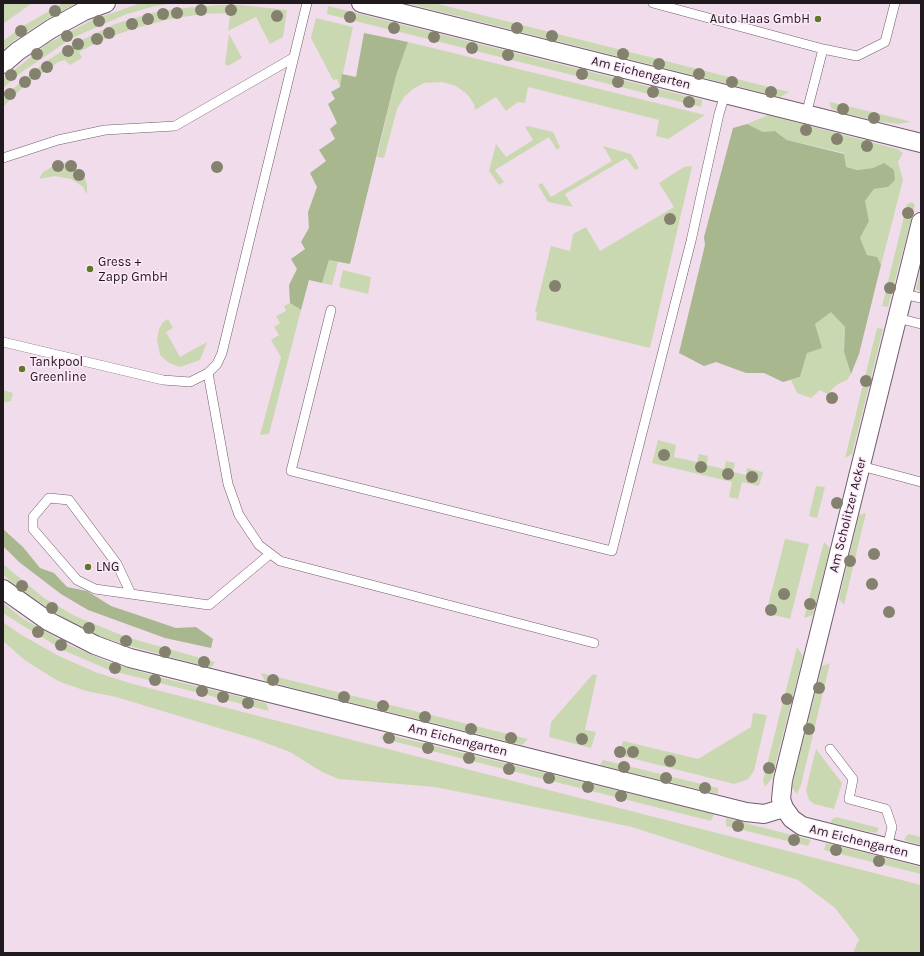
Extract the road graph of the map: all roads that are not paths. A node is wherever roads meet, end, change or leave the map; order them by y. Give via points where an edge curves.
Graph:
1 (106, 3) edge
2 (307, 3) edge
3 (361, 3) edge
4 (653, 3) edge
5 (896, 3) edge
6 (823, 49) junction
7 (293, 58) junction
8 (3, 64) edge
9 (725, 94) junction
10 (806, 115) junction
11 (921, 143) edge
12 (3, 158) edge
13 (921, 222) edge
14 (903, 294) junction
15 (921, 298) edge
16 (331, 310) dead end
17 (897, 318) junction
18 (921, 324) edge
19 (3, 342) edge
20 (208, 373) junction
21 (860, 466) junction
22 (921, 482) edge
23 (270, 554) junction
24 (3, 589) edge
25 (131, 594) junction
26 (594, 643) dead end
27 (830, 749) dead end
28 (784, 808) junction
29 (887, 848) junction
30 (921, 856) edge

1 - 8 street via 84,11 51,30
2 - 7 lane
3 - 9 street, Am Eichengarten
4 - 6 lane
5 - 6 lane via 885,42 857,56
6 - 10 lane
7 - 12 lane via 175,126 105,130 58,140
7 - 20 lane via 222,353 217,364
9 - 10 street, Am Eichengarten
9 - 16 lane via 691,240 612,551 291,471
10 - 11 street, Am Eichengarten
13 - 14 street, Am Scholitzer Acker
14 - 15 lane
14 - 17 street, Am Scholitzer Acker
17 - 18 lane
17 - 21 street, Am Scholitzer Acker
19 - 20 lane via 163,380 190,382
20 - 23 lane via 228,484 239,515 259,545
21 - 22 lane
21 - 28 street, Am Scholitzer Acker via 783,780 781,799
23 - 25 lane via 209,605
23 - 26 lane via 280,561
24 - 28 street, Am Eichengarten via 48,621 95,645 130,658 746,812 764,814
25 - 25 lane via 95,589 77,580 33,529 33,517 49,498 69,500 117,564
27 - 29 lane via 853,779 848,799 886,809 892,827
28 - 29 street, Am Eichengarten via 792,819 802,826
29 - 30 street, Am Eichengarten

